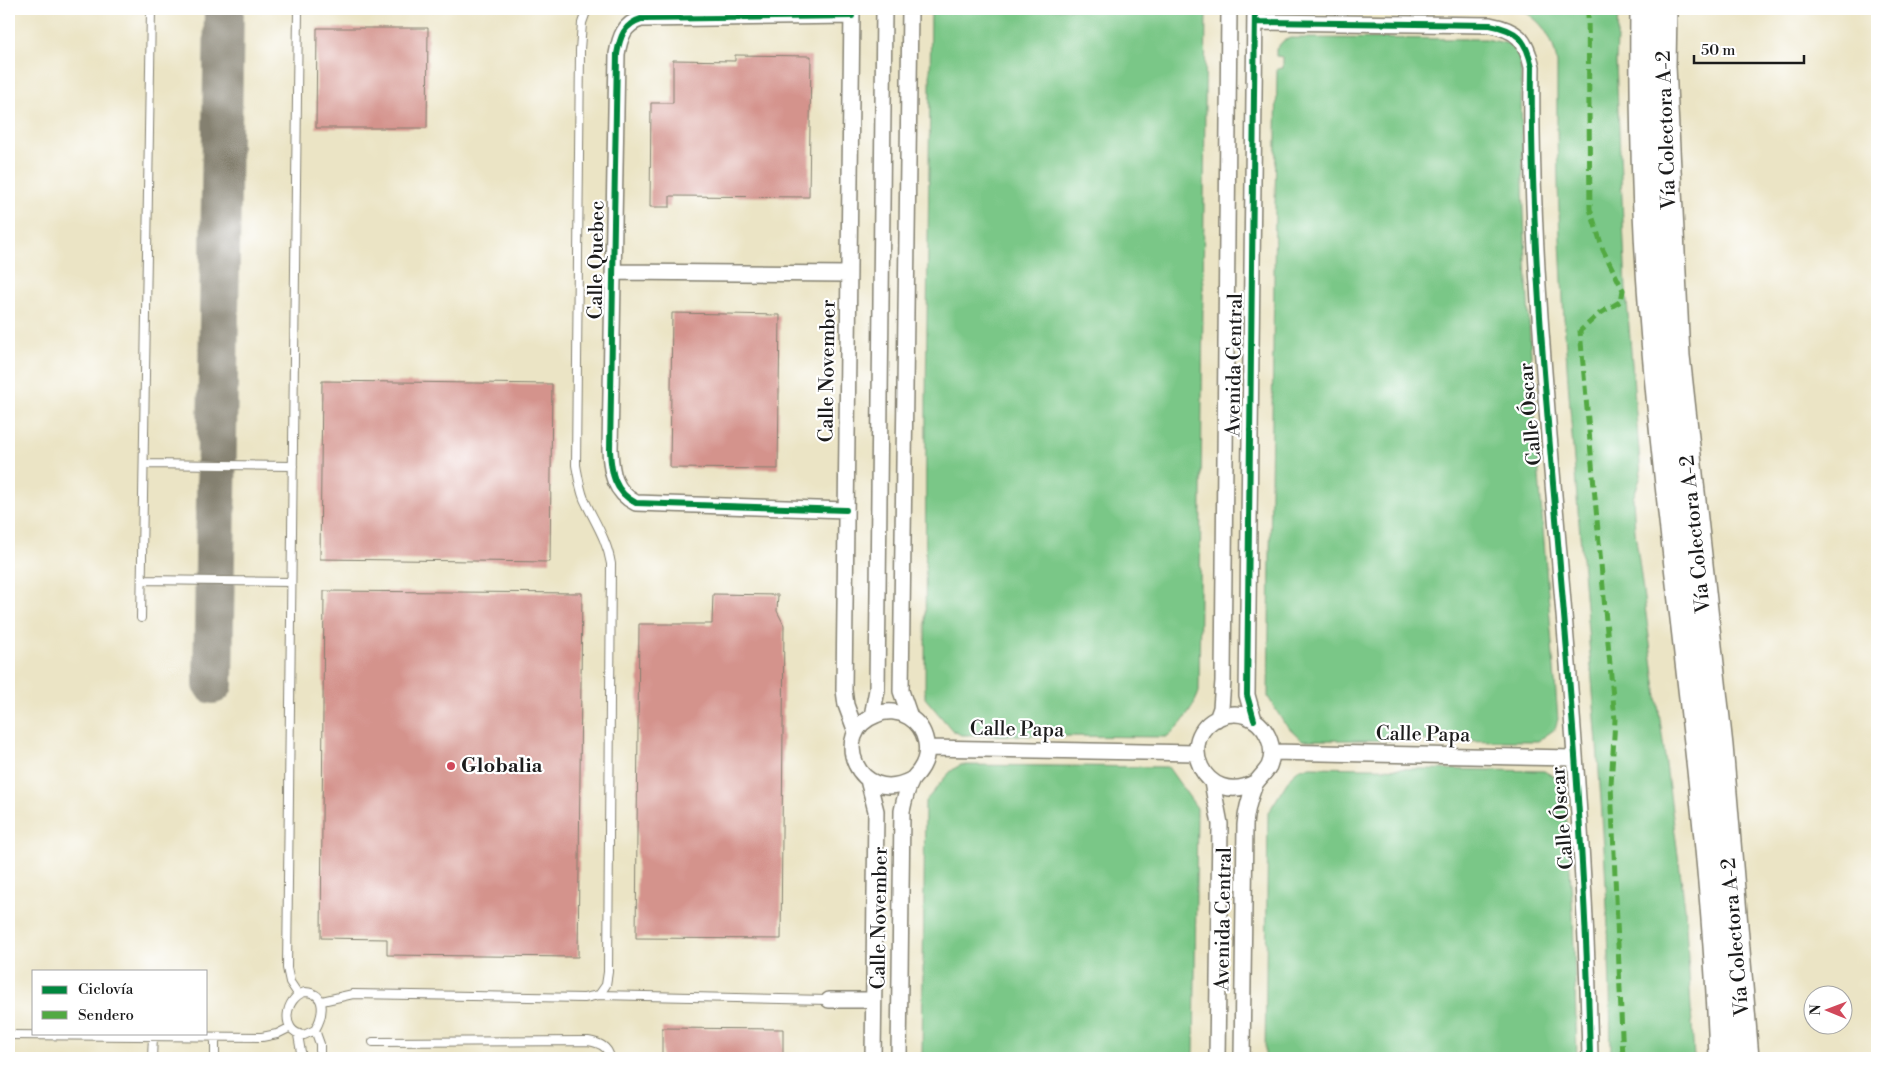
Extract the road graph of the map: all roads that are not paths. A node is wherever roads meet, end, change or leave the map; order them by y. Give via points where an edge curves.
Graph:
1 (151, 9) edge
2 (298, 9) edge
3 (587, 9) edge
4 (884, 9) edge
5 (910, 9) edge
6 (1229, 9) edge
7 (1643, 9) edge
8 (1664, 9) edge
9 (852, 12) edge
10 (1255, 15) edge
11 (614, 272) junction
12 (849, 274) junction
13 (144, 464) junction
14 (293, 466) junction
15 (846, 510) junction
16 (142, 580) junction
17 (291, 582) junction
18 (141, 618) dead end
19 (872, 716) junction
20 (910, 717) junction
21 (1217, 718) junction
22 (1254, 720) junction
23 (856, 732) junction
24 (927, 748) junction
25 (1272, 752) junction
26 (1197, 753) junction
27 (1574, 758) junction
28 (868, 780) junction
29 (911, 780) junction
30 (1212, 782) junction
31 (1256, 782) junction
32 (298, 994) junction
33 (599, 995) junction
34 (830, 1000) joint
35 (874, 1000) junction
36 (322, 1001) junction
37 (289, 1028) junction
38 (315, 1030) junction
39 (9, 1035) edge
40 (298, 1035) junction
41 (153, 1036) junction
42 (215, 1037) junction
43 (373, 1042) dead end
44 (152, 1058) edge
45 (214, 1058) edge
46 (302, 1058) edge
47 (320, 1058) edge
48 (610, 1058) edge
49 (873, 1058) edge
50 (898, 1058) edge
51 (1217, 1058) edge
52 (1242, 1058) edge
53 (1590, 1058) edge
54 (1722, 1058) edge
55 (1746, 1058) edge

1 - 13 lane
2 - 14 lane
3 - 33 lane via 582,23 580,50 576,465 584,498 606,543 611,564 608,972 606,985
4 - 19 street via 877,690
5 - 20 street via 901,690
6 - 21 street, Avenida Central via 1223,682
7 - 54 main road, Vía Colectora A-2 via 1646,214 1656,363 1705,820
8 - 55 main road, Vía Colectora A-2 via 1663,66 1677,356 1720,746
9 - 11 street, Calle Quebec via 641,18 625,29 617,54
9 - 12 street, Calle November
10 - 22 street, Avenida Central via 1247,695
10 - 27 street, Calle Óscar via 1490,25 1515,32 1529,53 1542,346
11 - 12 street
11 - 15 street, Calle Quebec via 611,467 619,491 636,503
12 - 15 street, Calle November
13 - 14 lane
13 - 16 lane
14 - 17 lane
15 - 23 street, Calle November via 844,690
16 - 17 lane
16 - 18 lane
17 - 32 lane via 286,968
19 - 20 street via 891,712
19 - 23 street
20 - 24 street via 922,731
21 - 22 street via 1236,714
21 - 26 street via 1202,733
22 - 25 street via 1264,728
23 - 28 street via 852,753 860,772
24 - 26 street, Calle Papa
24 - 29 street via 926,760
25 - 27 street, Calle Papa
25 - 31 street via 1270,764
26 - 30 street via 1204,774
27 - 53 street, Calle Óscar via 1585,886
28 - 29 street via 885,786
28 - 35 street, Calle November via 876,811
29 - 50 street, Calle November via 902,811
30 - 31 street via 1230,789 1248,787
30 - 51 street, Avenida Central via 1220,824
31 - 52 street, Avenida Central via 1245,825
32 - 36 lane via 313,992
32 - 37 lane via 288,1010
33 - 34 lane
33 - 36 lane via 584,998 353,994
34 - 35 street, Calle November
35 - 49 street, Calle November
36 - 38 lane via 322,1014
37 - 40 lane
37 - 42 lane via 262,1037
38 - 40 lane
38 - 47 lane
39 - 41 lane
40 - 46 lane
41 - 42 lane
41 - 44 lane
42 - 45 lane
43 - 48 lane via 588,1041 600,1043

